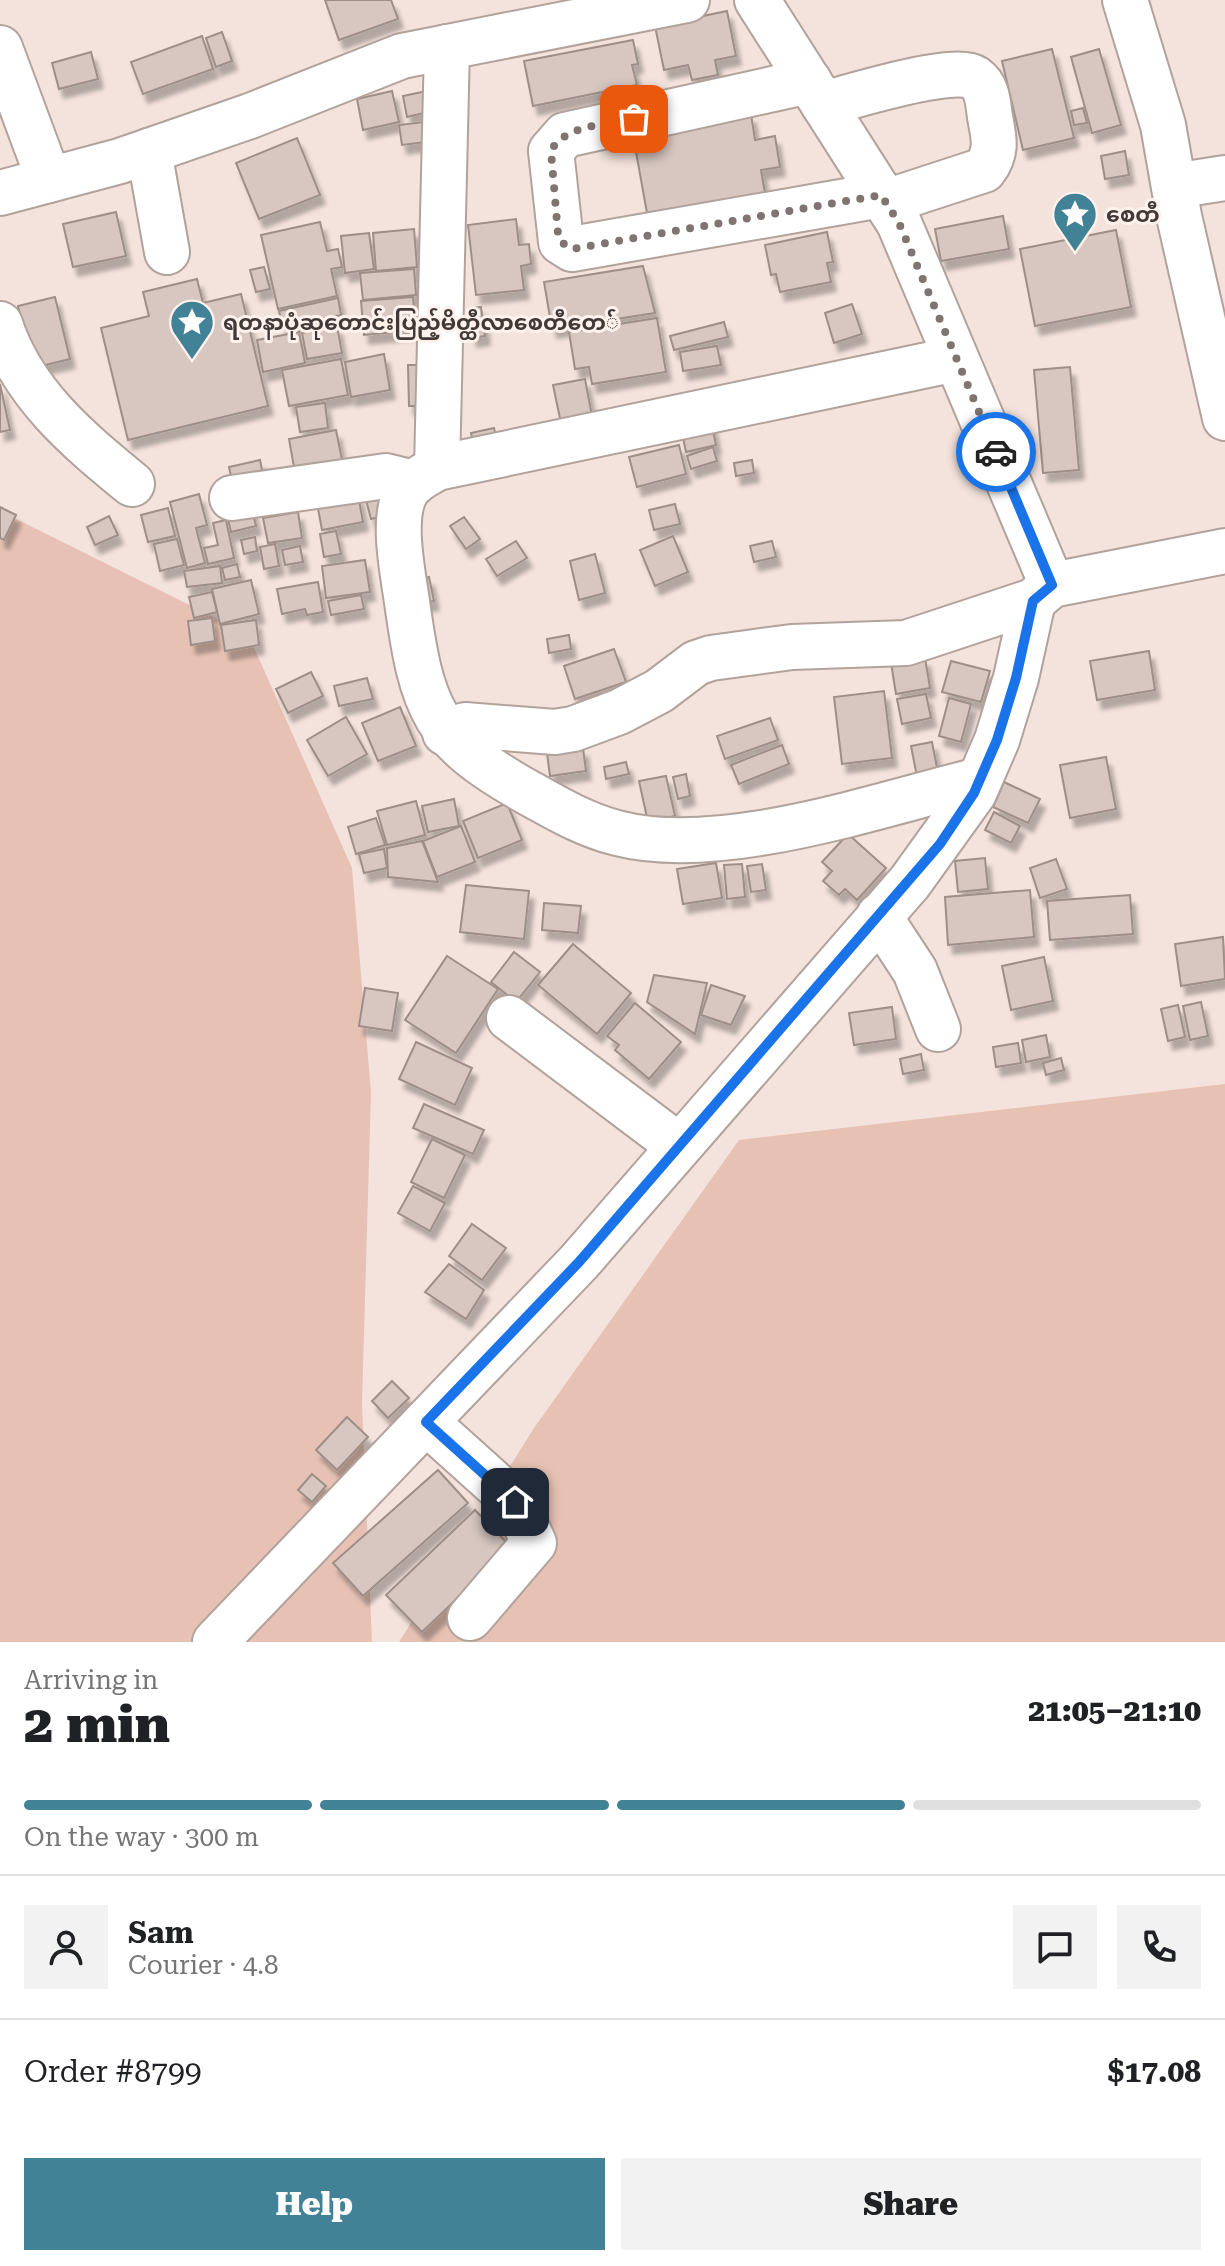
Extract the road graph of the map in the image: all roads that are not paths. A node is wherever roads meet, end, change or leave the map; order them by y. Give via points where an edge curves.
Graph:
1 (687, 0) edge
2 (757, 0) edge
3 (1125, 0) edge
4 (578, 10) edge
5 (447, 47) junction
6 (0, 48) edge
7 (816, 92) junction
8 (149, 151) junction
9 (1225, 178) edge
10 (49, 180) junction
11 (1174, 186) junction
12 (884, 198) junction
13 (0, 200) edge
14 (167, 252) dead end
15 (0, 324) edge
16 (956, 359) junction
17 (1225, 418) edge
18 (426, 475) junction
19 (132, 484) dead end
20 (232, 498) dead end
21 (1225, 551) edge
22 (1043, 593) junction
23 (445, 733) junction
24 (979, 780) junction
25 (879, 916) junction
26 (509, 1018) dead end
27 (938, 1029) dead end
28 (679, 1146) junction
29 (426, 1422) junction
30 (470, 1618) dead end
31 (215, 1642) edge

1 - 4 street
2 - 7 street
3 - 11 street via 1163,125
4 - 5 street
5 - 8 street via 402,56
5 - 18 street
6 - 10 street
7 - 12 street
7 - 12 street via 960,74 973,76 985,87 996,146 984,170
7 - 12 street via 565,135 551,151 561,242 572,249
8 - 10 street
8 - 14 street
9 - 11 street
10 - 13 street
11 - 17 street
12 - 16 street
15 - 19 street via 9,353 45,405 74,437
16 - 18 street
16 - 22 street
18 - 20 street
18 - 23 street via 403,501 400,551 422,684
21 - 22 street
22 - 23 street via 906,643 792,647 711,658 619,712 573,729 465,725
22 - 24 street via 997,740
23 - 24 street via 480,764 575,819 640,838 749,834
24 - 25 street via 940,844
25 - 27 street via 915,971
25 - 28 street
26 - 28 street
28 - 29 street via 579,1262
29 - 30 street via 515,1502 534,1543
29 - 31 street

